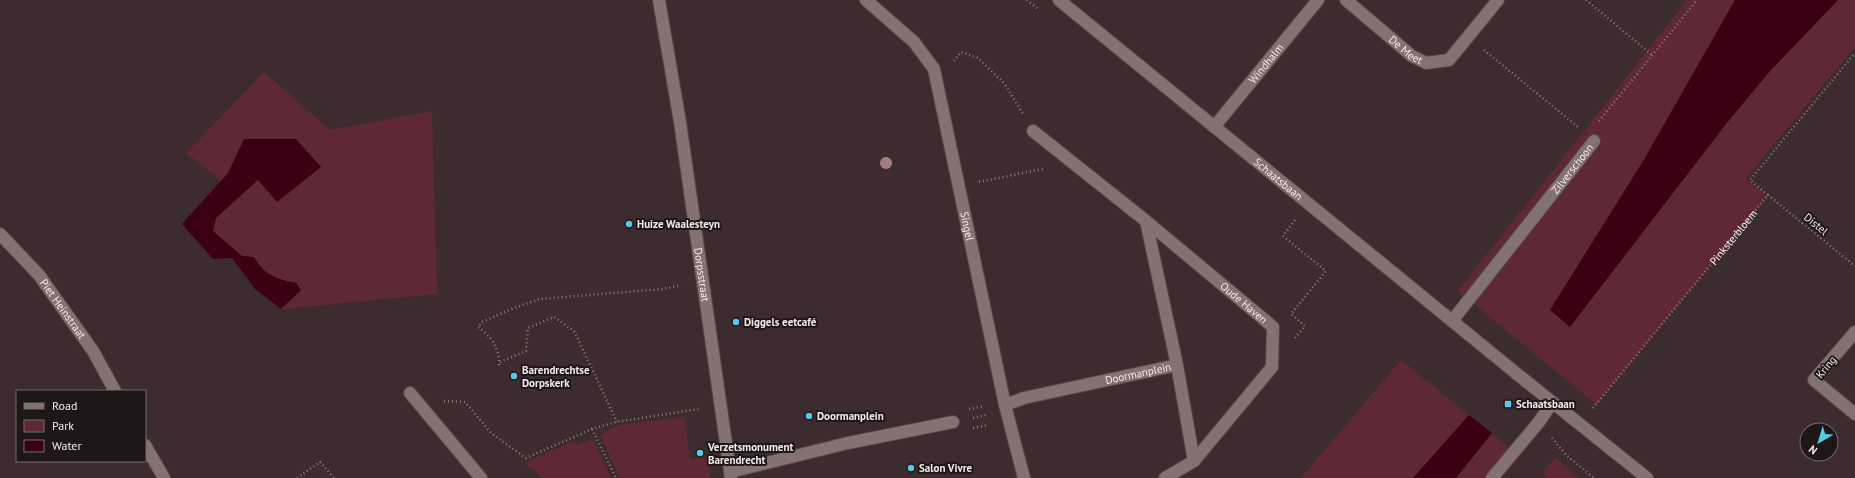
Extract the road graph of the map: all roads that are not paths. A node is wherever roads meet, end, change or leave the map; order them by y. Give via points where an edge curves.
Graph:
1 (659, 0) edge
2 (866, 0) edge
3 (1059, 0) edge
4 (1318, 0) edge
5 (1346, 0) edge
6 (1498, 0) edge
7 (1214, 127) junction
8 (1033, 131) road end
9 (1591, 138) road end
10 (1146, 221) junction
11 (0, 234) edge
12 (1452, 321) junction
13 (1855, 332) edge
14 (1177, 365) junction
15 (114, 390) edge
16 (410, 393) road end
17 (1552, 402) junction
18 (1005, 403) junction
19 (1855, 414) edge
20 (953, 422) road end
21 (146, 447) edge
22 (1194, 461) junction
23 (731, 475) edge
24 (164, 478) edge
25 (481, 478) edge
26 (1024, 478) edge
27 (1165, 478) edge
28 (1492, 478) edge
29 (1647, 478) edge

1 - 23 street, Dorpsstraat via 680,122
2 - 18 street, Singel via 914,42 934,69
3 - 7 street, Schaatsbaan
4 - 7 street, Windhalm
5 - 6 street, De Meet via 1412,56 1426,63 1449,60
7 - 12 street, Schaatsbaan
8 - 10 street, Oude Haven
9 - 12 street, Zilverschoon
10 - 14 street
10 - 22 street, Oude Haven via 1273,327 1272,367
11 - 15 street, Piet Heinstraat via 39,275 93,352
12 - 17 street, Schaatsbaan
13 - 19 street, Kring via 1814,380
14 - 18 street, Doormanplein
14 - 22 street
16 - 25 street
17 - 28 street via 1539,422
17 - 29 street, Schaatsbaan
18 - 26 street, Singel
20 - 23 street via 848,443
21 - 24 street
22 - 27 street

